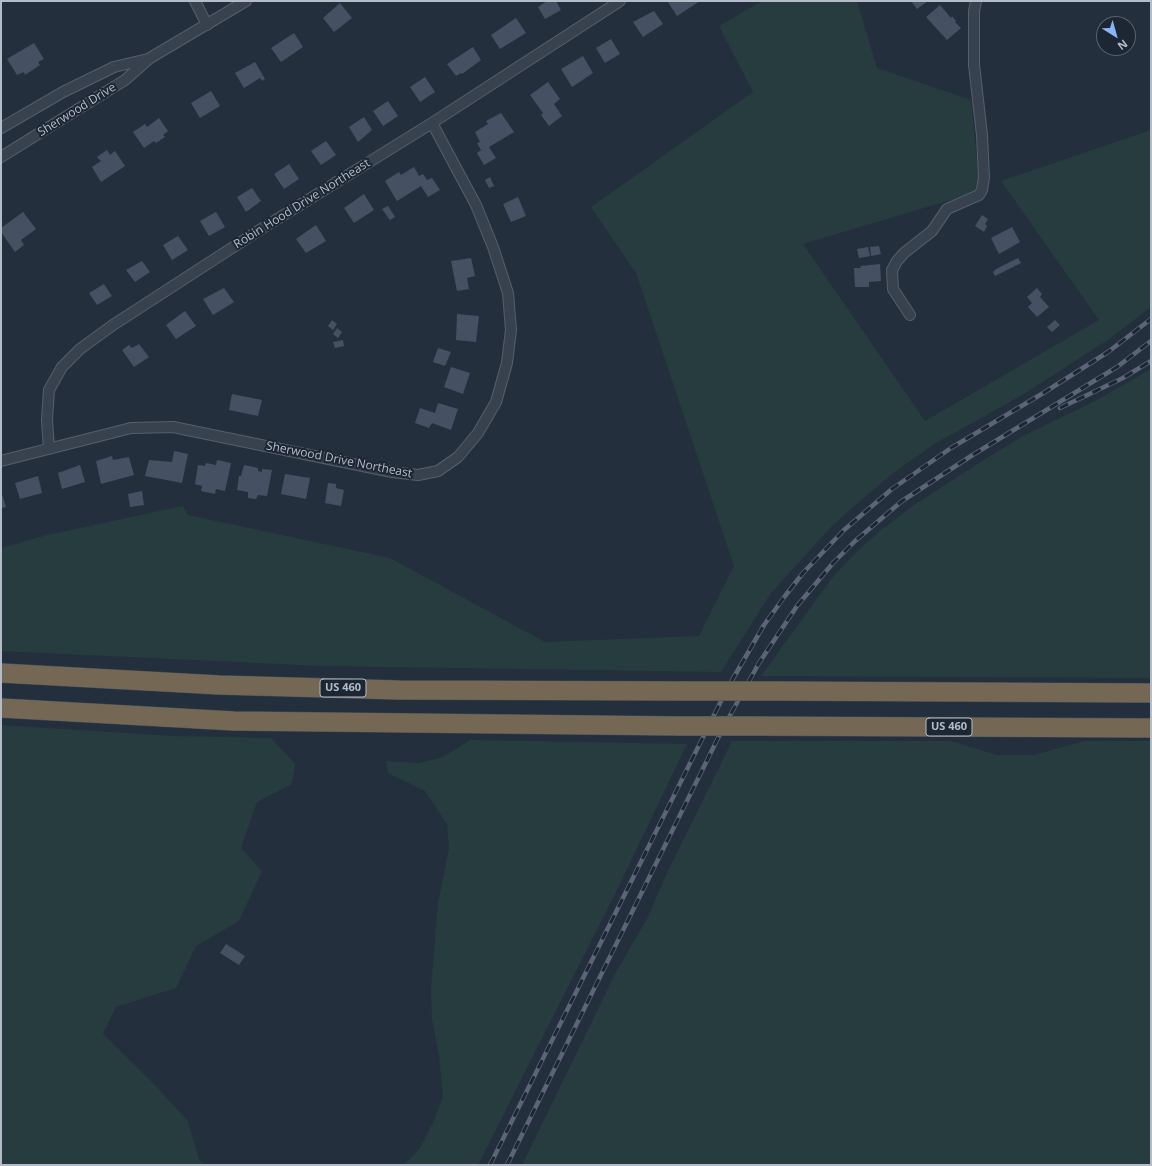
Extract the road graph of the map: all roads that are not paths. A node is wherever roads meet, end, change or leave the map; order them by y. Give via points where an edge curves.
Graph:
1 (196, 1) edge
2 (246, 1) edge
3 (620, 1) edge
4 (976, 1) edge
5 (206, 25) junction
6 (150, 58) junction
7 (432, 123) junction
8 (1, 128) edge
9 (1, 157) edge
10 (910, 315) dead end
11 (50, 449) junction
12 (1, 461) edge
13 (1, 673) edge
14 (1151, 693) edge
15 (1, 708) edge
16 (1151, 728) edge

1 - 5 street
2 - 5 street, Sherwood Drive
3 - 7 street, Robin Hood Drive Northeast
4 - 10 street via 974,65 982,135 982,190 979,195 948,209 932,231 897,261 892,270 893,289
5 - 6 street, Sherwood Drive
6 - 8 street, Sherwood Drive via 114,67 63,92
6 - 9 street, Sherwood Drive via 126,80
7 - 11 street, Robin Hood Drive Northeast via 252,235 80,349 62,367 49,390 47,420
7 - 11 street, Sherwood Drive Northeast via 476,205 493,248 508,293 511,330 507,363 496,402 478,433 458,457 438,471 418,475 392,472 173,427 131,428
11 - 12 street, Sherwood Drive Northeast
13 - 14 highway, US 460, bridge via 218,686 407,690
15 - 16 highway, US 460, bridge via 234,721

